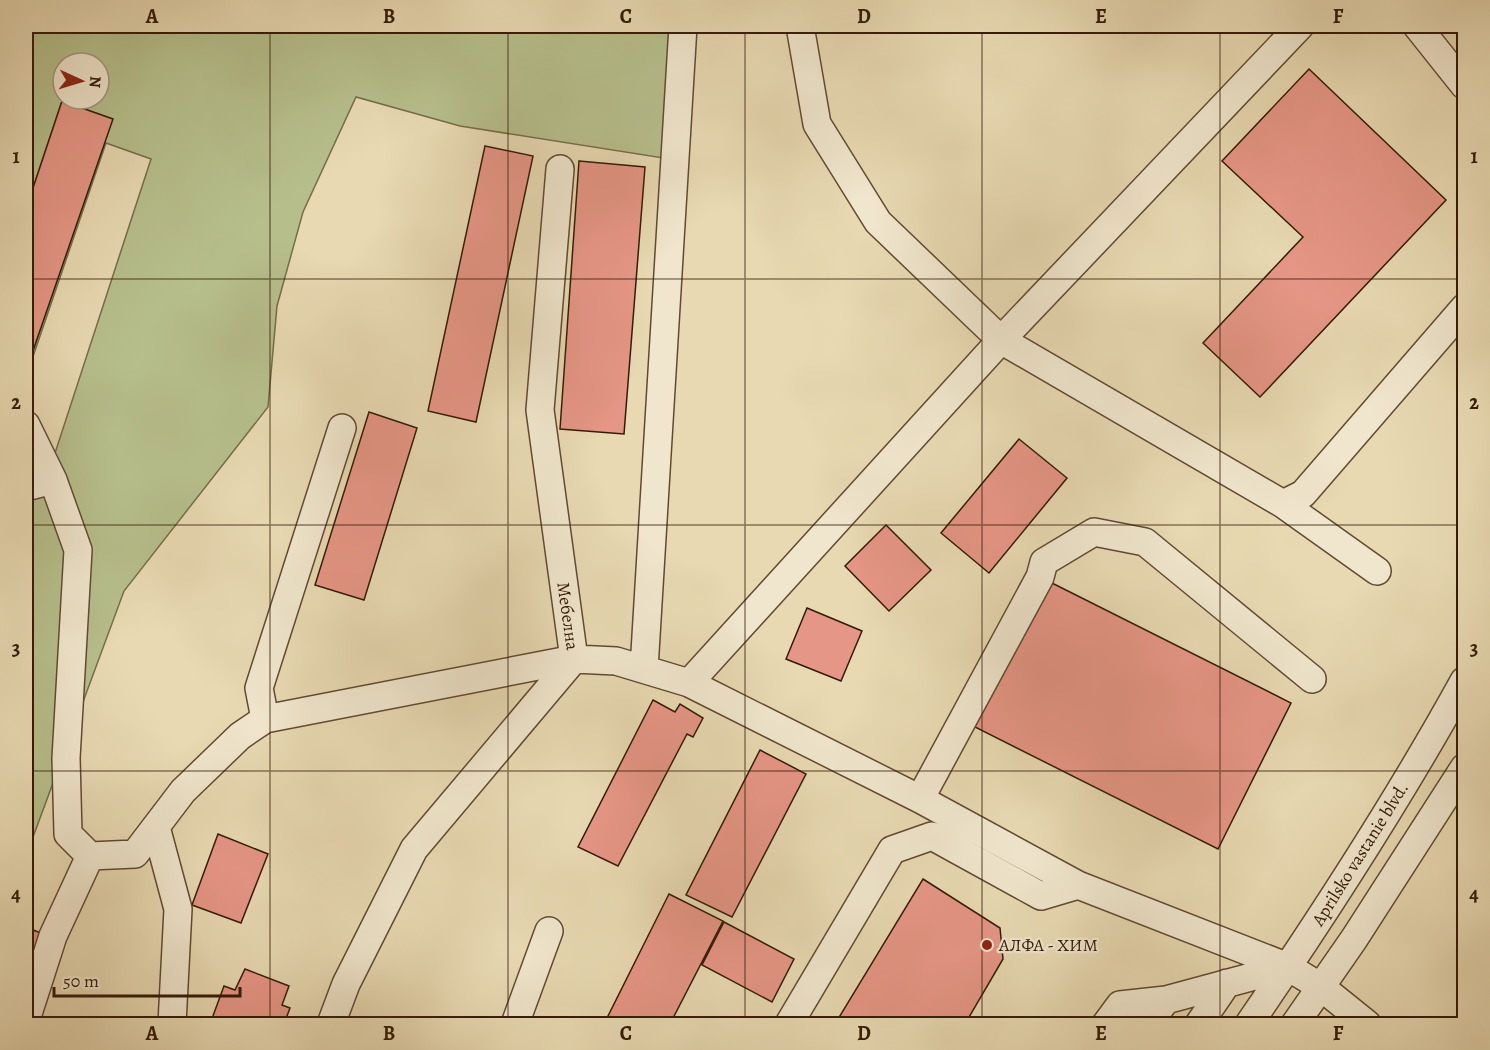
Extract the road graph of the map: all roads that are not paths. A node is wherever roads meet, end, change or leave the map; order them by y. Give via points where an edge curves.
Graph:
1 (683, 26) edge
2 (800, 26) edge
3 (1417, 26) edge
4 (1294, 28) edge
5 (1464, 85) edge
6 (560, 169) dead end
7 (1464, 308) edge
8 (1001, 340) junction
9 (26, 425) edge
10 (342, 428) dead end
11 (53, 480) junction
12 (26, 487) edge
13 (1283, 504) junction
14 (1377, 572) dead end
15 (574, 659) junction
16 (644, 669) junction
17 (1312, 679) dead end
18 (1464, 681) edge
19 (689, 682) junction
20 (265, 720) junction
21 (1464, 768) edge
22 (920, 799) junction
23 (156, 827) junction
24 (90, 856) junction
25 (1078, 885) junction
26 (549, 931) dead end
27 (1288, 967) junction
28 (1227, 983) junction
29 (1321, 987) junction
30 (1166, 1000) junction
31 (26, 1020) edge
32 (172, 1024) edge
33 (331, 1024) edge
34 (515, 1024) edge
35 (789, 1024) edge
36 (1106, 1024) edge
37 (1148, 1024) edge
38 (1198, 1024) edge
39 (1249, 1024) edge
40 (1295, 1024) edge
41 (1367, 1024) edge

1 - 16 street
2 - 8 street via 818,124 878,222
3 - 5 street
4 - 8 street
6 - 15 street, Мебелна via 540,410
7 - 13 street via 1303,494
8 - 13 street
8 - 19 street
9 - 11 street
10 - 20 street via 258,688
11 - 12 street
11 - 24 street via 78,550 66,758 68,834
13 - 14 street
15 - 16 street via 616,661
15 - 20 street
15 - 33 street, Мебелна via 414,849 346,984
16 - 19 street
17 - 22 street via 1145,542 1094,532 1044,562 1040,577
18 - 27 street, Aprilsko vastanie blvd.
19 - 22 street
20 - 23 street via 240,736 183,791
21 - 29 street
22 - 25 street
23 - 24 street via 135,854
23 - 32 street via 178,909
24 - 31 street via 53,936
25 - 27 street
25 - 35 street via 1041,896 932,836 892,850
26 - 34 street
27 - 28 street
27 - 29 street
27 - 39 street, Aprilsko vastanie blvd.
28 - 30 street
28 - 38 street
29 - 40 street
29 - 41 street
30 - 36 street via 1120,1005
30 - 37 street

